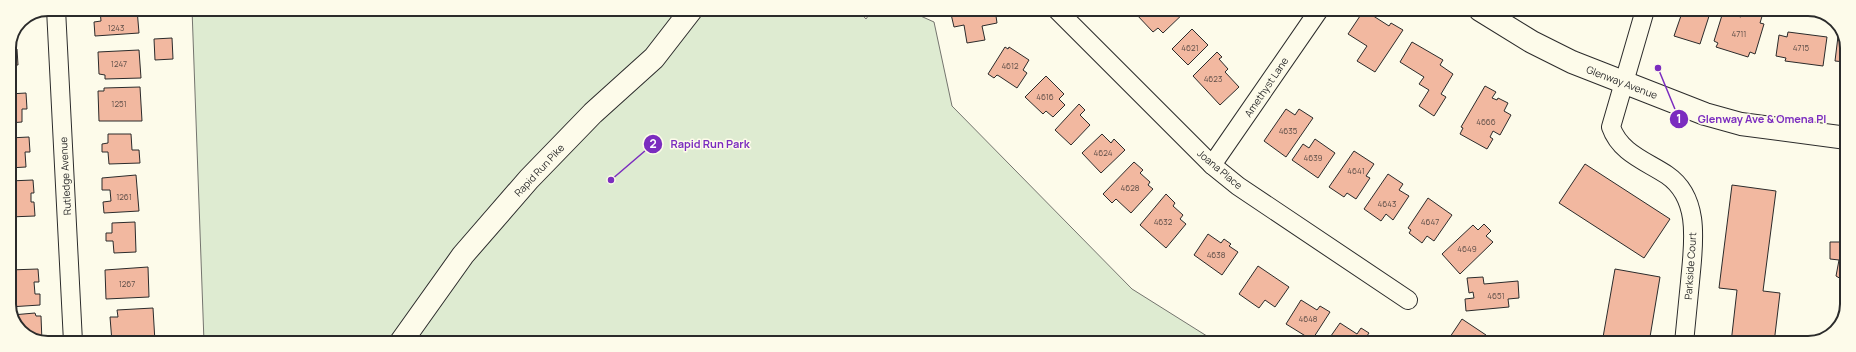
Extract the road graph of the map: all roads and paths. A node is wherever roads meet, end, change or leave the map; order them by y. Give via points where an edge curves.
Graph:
1 (56, 16) edge
2 (687, 16) edge
3 (1063, 16) edge
4 (1315, 16) edge
5 (1490, 16) edge
6 (1643, 16) edge
7 (1623, 83) junction
8 (1840, 137) edge
9 (1212, 165) junction
10 (1408, 300) dead end
11 (73, 336) edge
12 (405, 336) edge
13 (1685, 336) edge

1 - 11 street, Rutledge Avenue
2 - 12 street, Rapid Run Pike via 654,58 593,113 529,179 463,255
3 - 9 street, Joana Place
4 - 9 street, Amethyst Lane
5 - 7 street, Glenway Avenue via 1538,45
6 - 7 street, Parkside Court
7 - 8 street, Glenway Avenue via 1705,114 1740,124
7 - 13 street, Parkside Court via 1611,127 1615,137 1629,152 1669,176 1684,191 1693,220 1693,248
9 - 10 street, Joana Place via 1238,186

